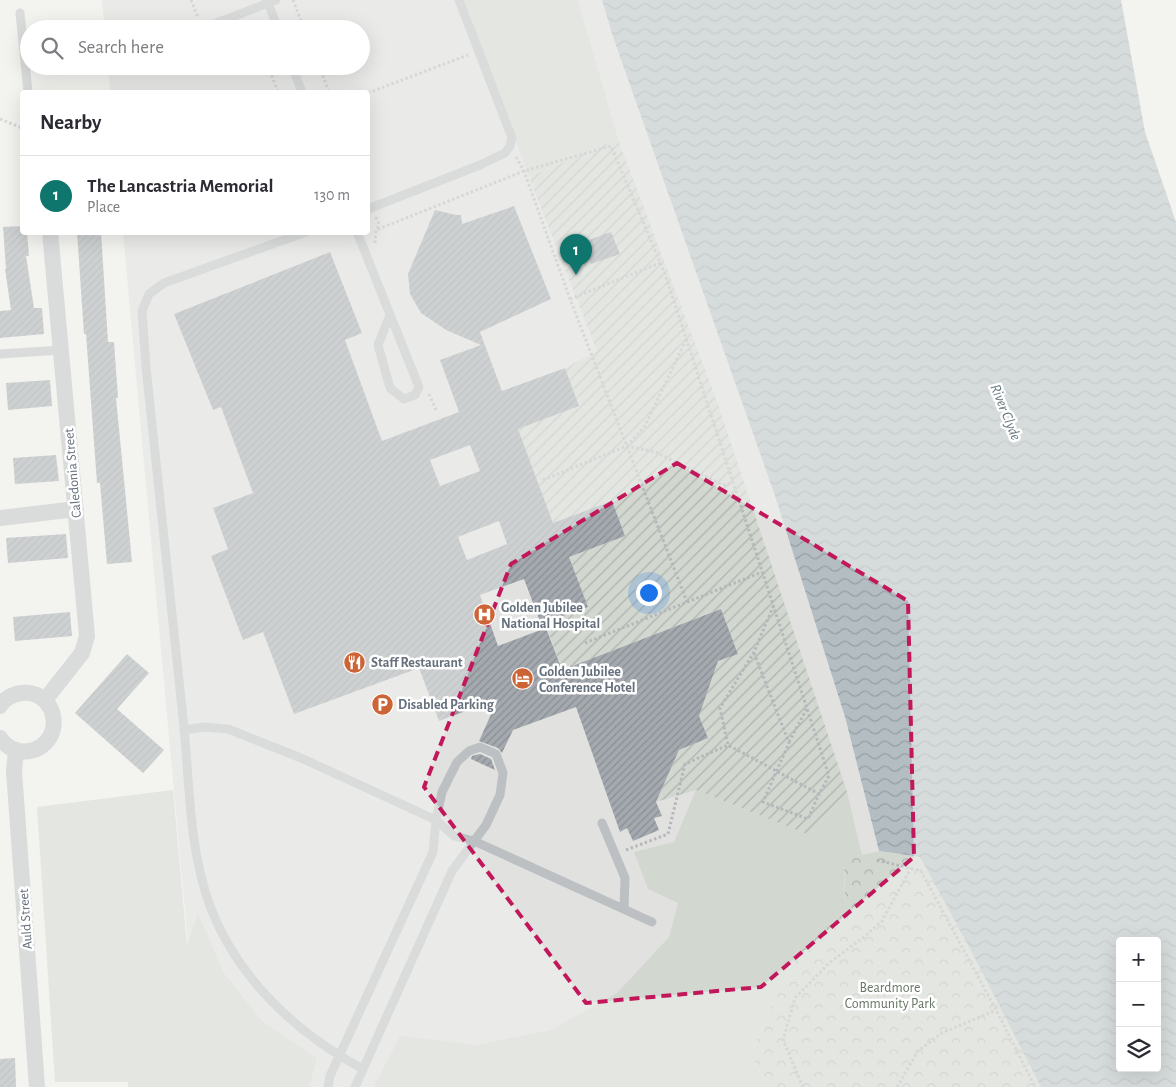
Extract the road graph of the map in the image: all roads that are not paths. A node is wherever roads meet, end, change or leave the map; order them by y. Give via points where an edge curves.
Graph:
1 (458, 0) edge
2 (270, 1) edge
3 (20, 14) dead end
4 (21, 20) edge
5 (223, 20) edge
6 (275, 20) edge
7 (26, 75) edge
8 (295, 75) edge
9 (28, 90) edge
10 (301, 90) edge
11 (370, 208) edge
12 (50, 235) edge
13 (298, 235) edge
14 (357, 235) edge
15 (390, 315) junction
16 (61, 350) junction
17 (0, 354) edge
18 (76, 509) junction
19 (0, 518) edge
20 (45, 700) junction
21 (0, 706) edge
22 (184, 730) junction
23 (0, 738) edge
24 (16, 750) junction
25 (436, 820) junction
26 (602, 823) dead end
27 (474, 841) junction
28 (624, 909) junction
29 (652, 922) dead end
30 (340, 1057) junction
31 (363, 1069) junction
32 (38, 1087) edge
33 (328, 1087) edge
34 (355, 1087) edge

1 - 11 lane via 512,138 510,146 505,153 480,165
2 - 5 lane
2 - 6 lane
3 - 4 lane
7 - 9 lane
8 - 10 lane
12 - 16 street, Caledonia Street
13 - 22 lane via 164,283 148,294 142,311
14 - 15 lane
15 - 15 lane via 419,387 415,396 404,399 390,388 378,345
16 - 17 lane
16 - 18 street, Caledonia Street
18 - 19 street
18 - 20 street, Caledonia Street via 87,636 82,653
20 - 21 street via 27,692 17,693
20 - 24 street via 54,717 51,737 36,750
22 - 25 lane via 204,727 228,729 310,762
22 - 30 lane via 198,864 211,907 253,982 278,1010
23 - 24 street
24 - 32 street, Auld Street via 14,771
25 - 27 lane via 454,836
25 - 27 lane via 442,792 457,762 468,751 480,747 496,754 503,774 500,795 486,825
25 - 30 lane via 434,852
26 - 28 lane via 626,878
27 - 28 lane
27 - 31 lane via 452,871
28 - 29 lane
30 - 31 lane
30 - 33 lane
31 - 34 lane

